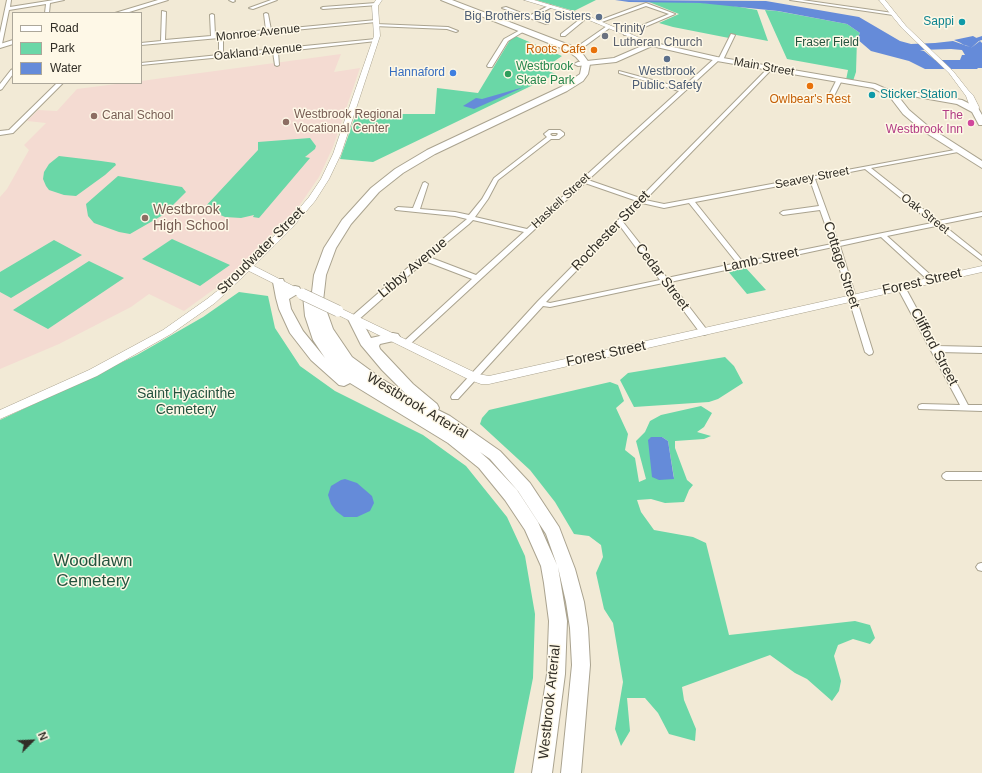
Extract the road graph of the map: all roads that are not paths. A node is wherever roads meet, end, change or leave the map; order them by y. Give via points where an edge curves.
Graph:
1 (9, 0) edge
2 (62, 0) edge
3 (165, 0) edge
4 (275, 0) edge
5 (436, 0) edge
6 (445, 0) edge
7 (527, 0) edge
8 (792, 0) edge
9 (882, 0) edge
10 (336, 1) edge
11 (378, 2) edge
12 (48, 3) junction
13 (348, 6) junction
14 (550, 6) junction
15 (251, 8) dead end
16 (323, 8) dead end
17 (504, 8) dead end
18 (7, 11) junction
19 (47, 12) edge
20 (122, 12) edge
21 (164, 12) dead end
22 (0, 13) edge
23 (266, 14) dead end
24 (893, 14) junction
25 (212, 15) dead end
26 (530, 17) junction
27 (586, 17) junction
28 (546, 22) dead end
29 (597, 22) junction
30 (376, 23) junction
31 (609, 27) junction
32 (2, 29) edge
33 (456, 31) dead end
34 (269, 32) junction
35 (523, 32) junction
36 (626, 34) junction
37 (563, 35) dead end
38 (733, 35) dead end
39 (213, 37) junction
40 (221, 37) junction
41 (376, 40) junction
42 (12, 42) edge
43 (163, 42) junction
44 (142, 44) edge
45 (651, 44) junction
46 (0, 45) edge
47 (583, 45) dead end
48 (275, 50) junction
49 (221, 56) junction
50 (719, 59) junction
51 (142, 64) edge
52 (582, 64) junction
53 (277, 65) dead end
54 (490, 66) dead end
55 (770, 68) junction
56 (12, 72) edge
57 (621, 72) dead end
58 (839, 80) junction
59 (59, 84) edge
60 (875, 86) junction
61 (0, 88) edge
62 (682, 90) junction
63 (965, 92) junction
64 (906, 93) junction
65 (832, 95) dead end
66 (893, 95) junction
67 (948, 100) junction
68 (975, 110) junction
69 (982, 122) edge
70 (0, 133) edge
71 (550, 137) dead end
72 (958, 150) junction
73 (982, 165) edge
74 (867, 168) junction
75 (812, 178) junction
76 (583, 180) junction
77 (425, 184) dead end
78 (641, 201) junction
79 (691, 201) junction
80 (822, 208) junction
81 (398, 209) dead end
82 (416, 210) junction
83 (784, 213) dead end
84 (982, 214) edge
85 (473, 217) junction
86 (620, 222) junction
87 (937, 223) junction
88 (528, 231) junction
89 (882, 235) junction
90 (836, 245) junction
91 (425, 258) junction
92 (982, 259) edge
93 (742, 265) junction
94 (249, 268) junction
95 (982, 269) edge
96 (477, 278) junction
97 (932, 280) junction
98 (666, 281) junction
99 (279, 282) junction
100 (900, 288) junction
101 (298, 292) junction
102 (282, 298) junction
103 (852, 298) junction
104 (541, 303) junction
105 (354, 319) junction
106 (704, 332) junction
107 (393, 338) junction
108 (405, 344) junction
109 (936, 349) junction
110 (373, 350) junction
111 (982, 350) edge
112 (869, 352) dead end
113 (474, 377) junction
114 (455, 397) dead end
115 (393, 405) junction
116 (922, 407) dead end
117 (966, 408) junction
118 (982, 408) edge
119 (0, 415) edge
120 (445, 420) junction
121 (946, 476) dead end
122 (982, 476) edge
123 (542, 773) edge
124 (571, 773) edge

1 - 18 street
2 - 12 street
3 - 20 main road
4 - 15 street
5 - 35 highway
6 - 35 highway
7 - 14 main road, Main Street
8 - 24 street
9 - 24 main road
10 - 13 street
11 - 13 street
11 - 30 main road, Stroudwater Street via 375,11
12 - 18 street
12 - 19 street
13 - 16 street
14 - 26 street
14 - 27 main road, Main Street
17 - 26 street
18 - 22 street
18 - 32 street
21 - 43 street
23 - 34 street
24 - 63 main road via 949,69
25 - 39 street
26 - 28 street
27 - 29 main road, Main Street
27 - 37 street
29 - 31 main road, Main Street
29 - 36 street via 646,4 673,14
30 - 33 street, Monroe Avenue via 448,28
30 - 34 street, Monroe Avenue
30 - 41 main road, Stroudwater Street
31 - 36 main road, Main Street
31 - 47 street
32 - 46 street
34 - 40 street, Monroe Avenue
35 - 52 highway via 564,50
35 - 54 street via 506,42
36 - 45 main road, Main Street
38 - 50 street
39 - 40 street, Monroe Avenue
39 - 43 street, Monroe Avenue
40 - 49 street
41 - 48 street, Oakland Avenue
41 - 94 main road, Stroudwater Street via 344,135 324,180 312,199
42 - 46 main road
43 - 44 street, Monroe Avenue
45 - 50 main road, Main Street
45 - 52 main road via 616,60
48 - 49 street, Oakland Avenue
48 - 53 street
49 - 51 street, Oakland Avenue
50 - 55 main road, Main Street
50 - 62 street, Haskell Street
52 - 115 highway, Westbrook Arterial via 570,80 424,150 392,169 359,196 327,237 314,264 309,284 308,304 320,340 337,364 357,382
52 - 120 highway, Westbrook Arterial via 584,74 573,84 431,152 386,180 346,222 324,261 316,301 327,329 347,360 377,383
55 - 58 main road, Main Street
55 - 78 street, Rochester Street
56 - 61 street
57 - 62 street
58 - 60 main road, Main Street
58 - 65 street
59 - 70 street via 11,132
60 - 64 main road
60 - 66 main road, Main Street
62 - 76 street, Haskell Street
63 - 67 main road via 962,98
63 - 68 main road via 969,95
64 - 66 main road
64 - 67 main road
66 - 72 main road, Main Street via 916,121
67 - 68 main road
68 - 69 main road
71 - 85 street, Libby Avenue via 496,178
72 - 73 main road, Main Street
72 - 74 street, Seavey Street
74 - 75 street, Seavey Street
74 - 87 street, Oak Street
75 - 79 street, Seavey Street
75 - 80 street, Cottage Street
76 - 78 street
76 - 88 street, Haskell Street
77 - 82 street
78 - 79 street, Seavey Street via 665,206
78 - 86 street, Rochester Street
79 - 93 street
80 - 83 street
80 - 90 street, Cottage Street
81 - 82 street
82 - 85 street
84 - 87 street, Lamb Street
85 - 88 street
85 - 91 street, Libby Avenue
86 - 98 street, Cedar Street
86 - 104 street, Rochester Street
87 - 89 street, Lamb Street
87 - 92 street, Oak Street
88 - 96 street, Haskell Street
89 - 90 street, Lamb Street
89 - 97 street
90 - 93 street, Lamb Street
90 - 103 street, Cottage Street
91 - 96 street
91 - 105 street, Libby Avenue
93 - 98 street, Lamb Street
94 - 99 main road, Forest Street
94 - 119 main road, Stroudwater Street via 211,301 150,342 94,373
95 - 97 main road, Forest Street
96 - 108 street, Haskell Street
97 - 100 main road, Forest Street
98 - 104 street, Lamb Street via 550,305
98 - 106 street, Cedar Street
99 - 101 main road, Forest Street
99 - 102 highway
100 - 103 main road, Forest Street
100 - 109 street, Clifford Street
101 - 102 highway via 286,294
101 - 105 main road, Forest Street, bridge
102 - 115 highway via 292,325 316,358 347,383 369,396
103 - 106 main road, Forest Street
103 - 112 street, Cottage Street
104 - 113 street, Rochester Street
105 - 107 main road, Forest Street
105 - 110 highway
106 - 113 main road, Forest Street via 489,380
107 - 108 main road, Forest Street
107 - 110 highway via 376,341 372,345
108 - 113 main road, Forest Street
109 - 111 street
109 - 117 street, Clifford Street
110 - 120 highway via 395,375
113 - 114 street, Rochester Street
115 - 123 highway, Westbrook Arterial via 453,439 498,478 532,527 549,566 558,621 556,674
116 - 117 street
117 - 118 street
120 - 124 highway, Westbrook Arterial via 489,451 510,471 541,512 561,552 575,602 581,665
121 - 122 street

